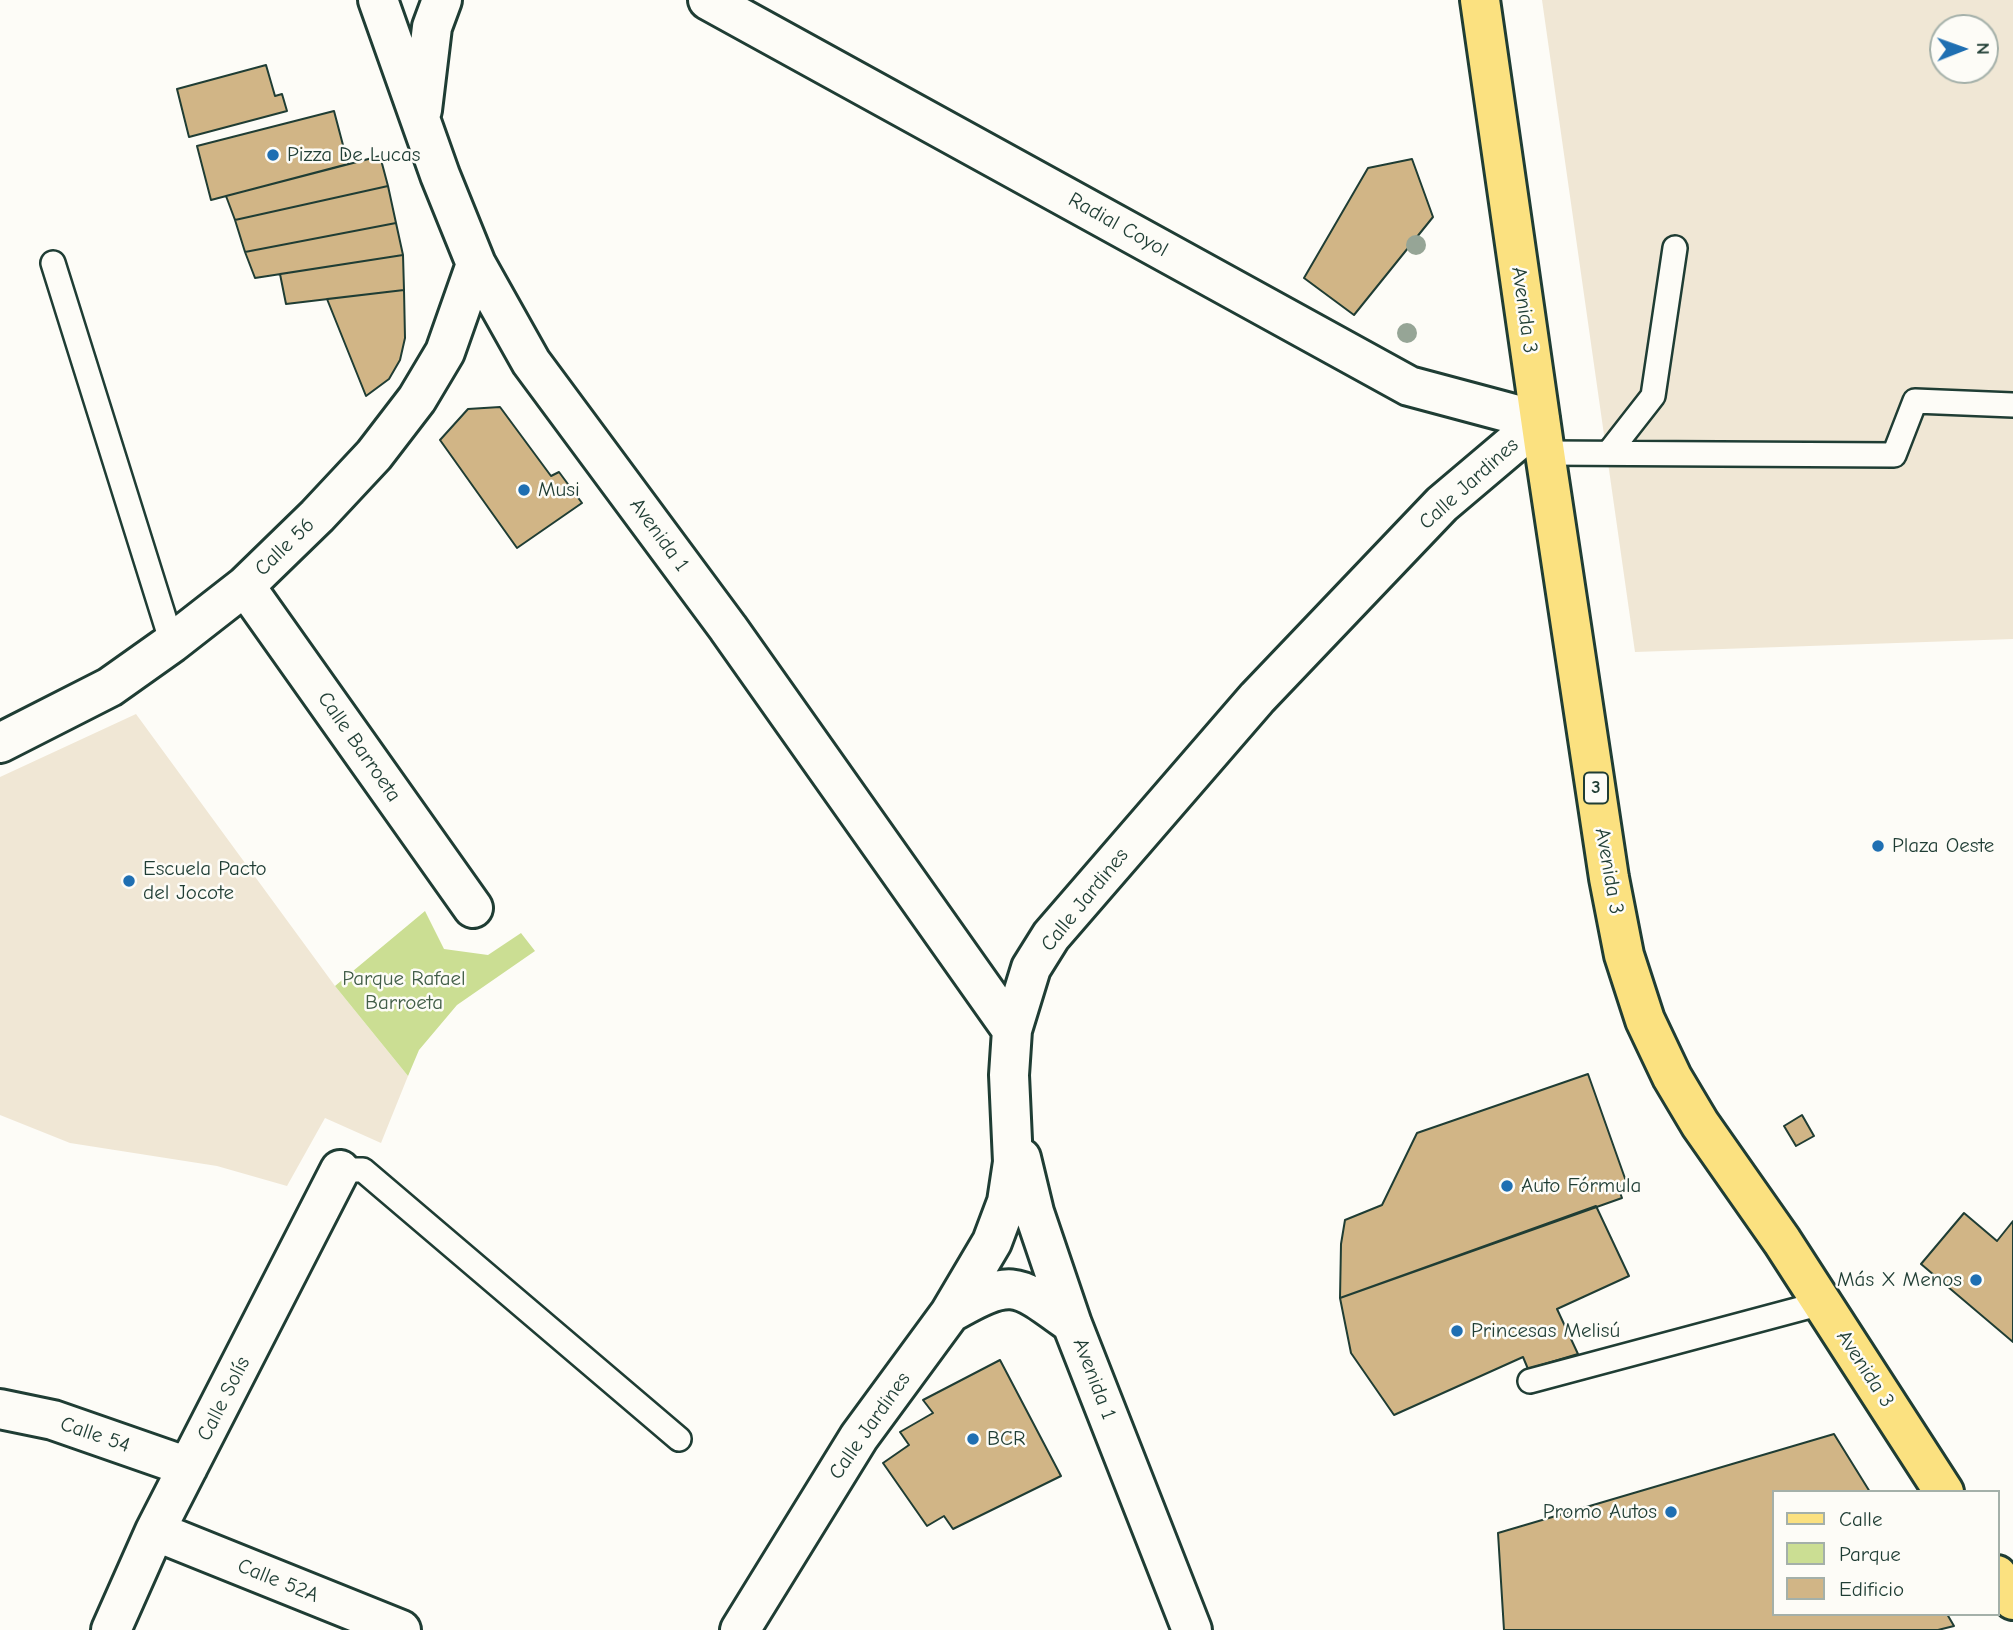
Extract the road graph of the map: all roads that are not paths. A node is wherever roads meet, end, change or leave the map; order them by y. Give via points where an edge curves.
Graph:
1 (378, 0) edge
2 (442, 0) edge
3 (708, 0) edge
4 (1480, 0) edge
5 (752, 11) edge
6 (421, 119) junction
7 (1675, 248) dead end
8 (52, 262) dead end
9 (475, 264) junction
10 (2013, 405) edge
11 (1542, 437) junction
12 (1610, 451) junction
13 (244, 586) junction
14 (172, 643) junction
15 (0, 743) edge
16 (473, 908) dead end
17 (1012, 1030) junction
18 (1012, 1122) junction
19 (340, 1170) joint
20 (1822, 1303) junction
21 (950, 1313) junction
22 (1072, 1324) junction
23 (1530, 1381) dead end
24 (0, 1409) edge
25 (678, 1439) dead end
26 (188, 1468) junction
27 (1943, 1490) edge
28 (155, 1531) junction
29 (1999, 1578) edge
30 (2013, 1600) edge
31 (111, 1630) edge
32 (401, 1630) edge
33 (740, 1630) edge
34 (1192, 1630) edge

1 - 6 street, Avenida 1
2 - 6 street via 432,27
3 - 5 street, Radial Coyol
4 - 11 main road, Avenida 3 / 3
5 - 11 street, Radial Coyol via 1409,386
6 - 9 street, Avenida 1
7 - 12 lane via 1653,396
8 - 14 lane
9 - 13 street, Calle 56 via 446,352 417,399 374,455
9 - 17 street, Avenida 1 via 531,362 727,628
10 - 12 lane via 1914,401 1894,455
11 - 12 lane
11 - 17 street, Calle Jardines via 1433,514 1258,698 1051,936 1031,968
11 - 20 main road, Avenida 3 / 3 via 1609,878 1624,955 1645,1020 1700,1124
13 - 14 street, Calle 56
13 - 16 street, Calle Barroeta
14 - 15 street, Calle 56 via 110,687
17 - 18 street, Calle Jardines
18 - 21 street, Calle Jardines via 1007,1202 992,1242
18 - 22 street, Avenida 1 via 1034,1212
19 - 25 lane via 363,1170
19 - 26 street, Calle Solís
20 - 23 lane
20 - 27 main road, Avenida 3 / 3
21 - 22 street via 984,1294 1015,1289 1030,1293
21 - 33 street, Calle Jardines via 859,1437
22 - 34 street, Avenida 1
24 - 26 street, Calle 54 via 53,1420
26 - 28 street, Calle Solís
28 - 31 street, Calle Solís
28 - 32 street, Calle 52A
29 - 30 main road

